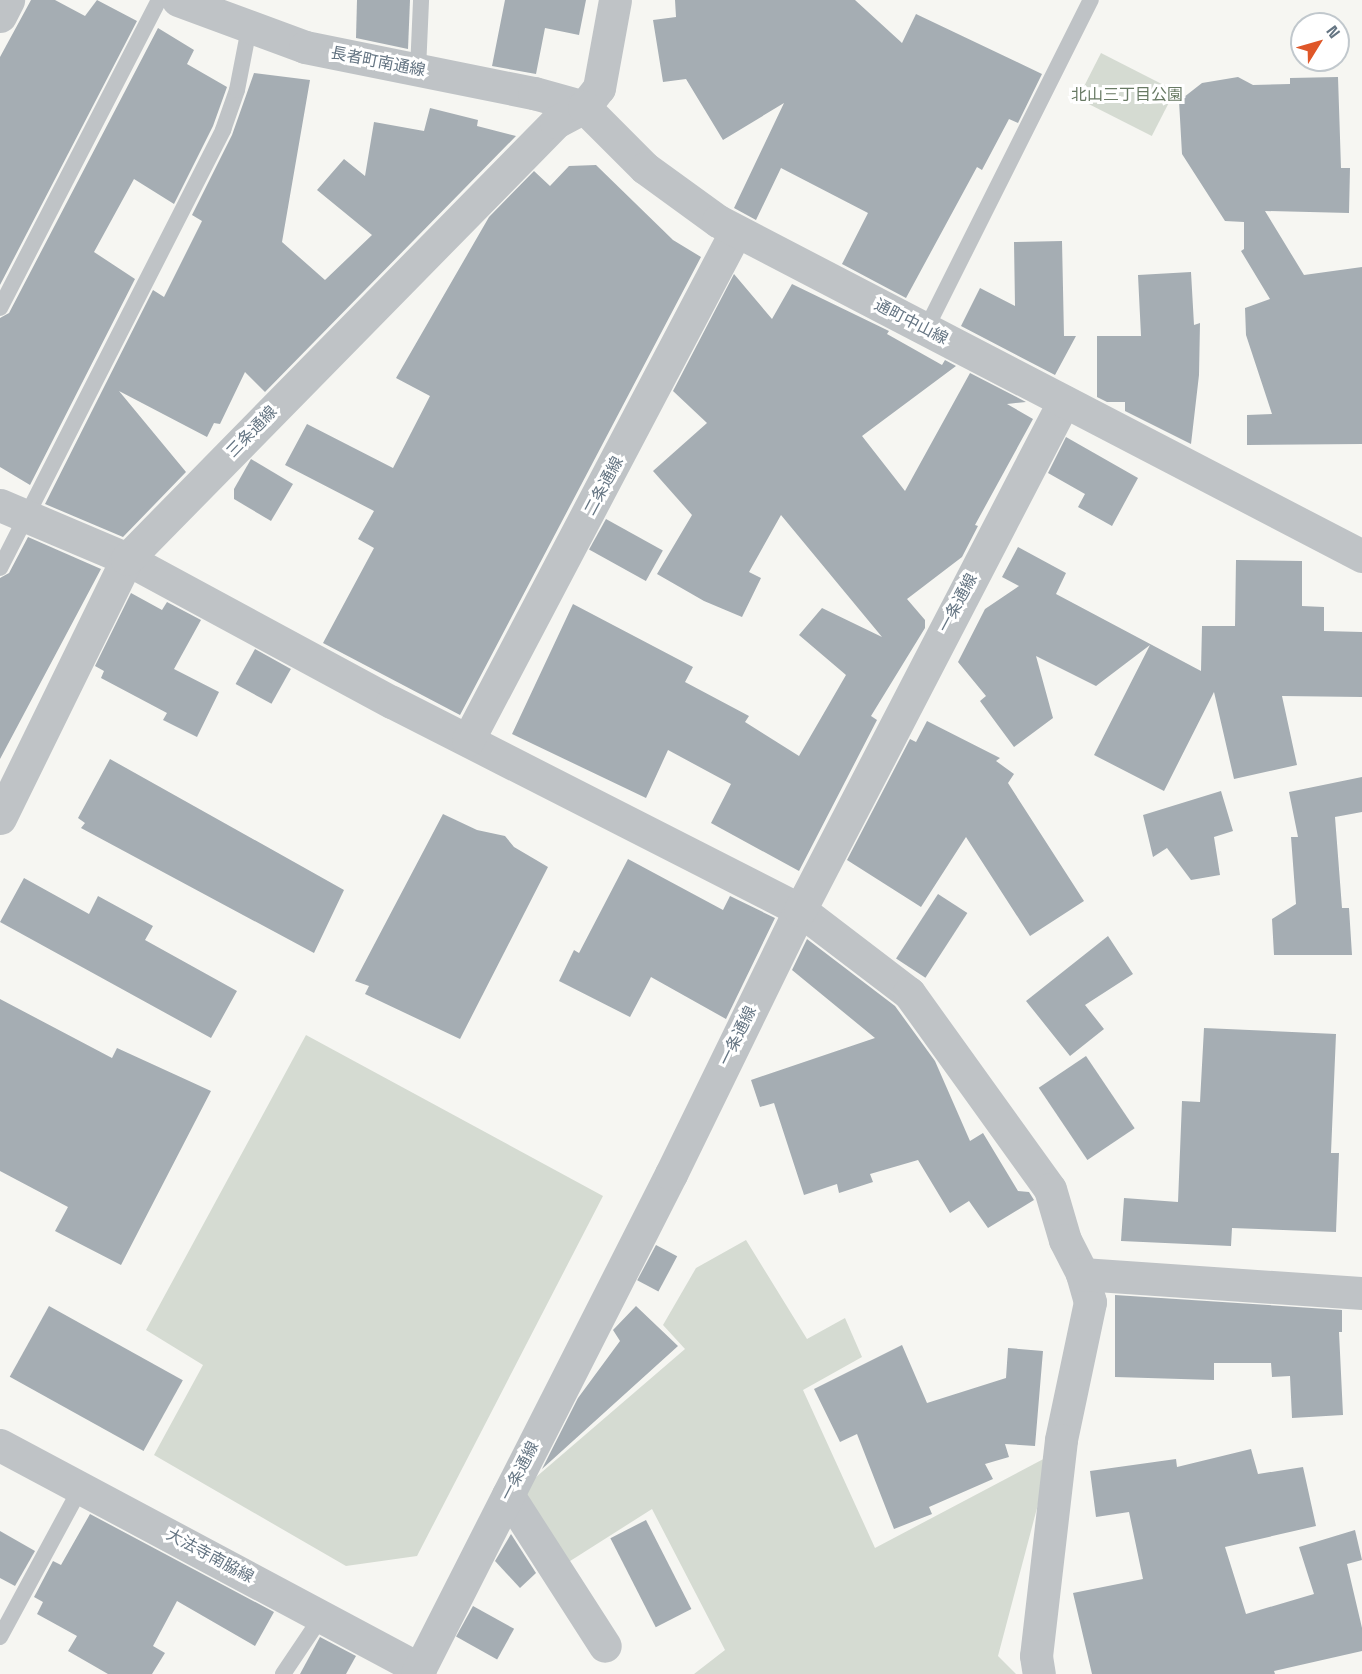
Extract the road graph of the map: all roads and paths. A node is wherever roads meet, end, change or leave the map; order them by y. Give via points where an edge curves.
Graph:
1 (8, 0) edge
2 (159, 0) edge
3 (178, 0) edge
4 (421, 0) edge
5 (615, 0) edge
6 (1091, 0) edge
7 (0, 16) edge
8 (249, 28) junction
9 (418, 70) junction
10 (584, 107) junction
11 (736, 231) junction
12 (0, 308) edge
13 (926, 330) junction
14 (1064, 401) junction
15 (13, 511) edge
16 (1362, 556) edge
17 (127, 559) junction
18 (0, 568) edge
19 (468, 740) junction
20 (0, 818) edge
21 (800, 910) junction
22 (1082, 1274) junction
23 (1362, 1293) edge
24 (0, 1445) edge
25 (81, 1487) junction
26 (508, 1495) junction
27 (321, 1616) junction
28 (0, 1637) edge
29 (605, 1646) dead end
30 (418, 1671) edge
31 (284, 1674) edge
32 (1040, 1674) edge

1 - 7 street
2 - 12 lane
3 - 8 street, 長者町南通線
4 - 9 lane
5 - 10 street via 599,88
6 - 13 lane
8 - 9 street, 長者町南通線 via 305,47
8 - 15 lane via 237,90 223,130
9 - 10 street, 長者町南通線
10 - 11 street, 通町中山線 via 645,168
10 - 17 street, 三条通線 via 556,122
11 - 13 street, 通町中山線
11 - 19 street, 二条通線
13 - 14 street, 通町中山線
14 - 16 street, 通町中山線
14 - 21 street, 一条通線
15 - 17 street
15 - 18 lane
17 - 19 street
17 - 20 street, 三条通線
19 - 21 street
21 - 22 street via 909,993 1050,1189 1065,1240
21 - 26 street, 一条通線
22 - 23 street
22 - 32 street via 1090,1302 1061,1440 1036,1656
24 - 25 street, 大法寺南脇線
25 - 27 street, 大法寺南脇線
25 - 28 lane
26 - 29 street
26 - 30 street, 一条通線
27 - 30 street, 大法寺南脇線
27 - 31 lane

